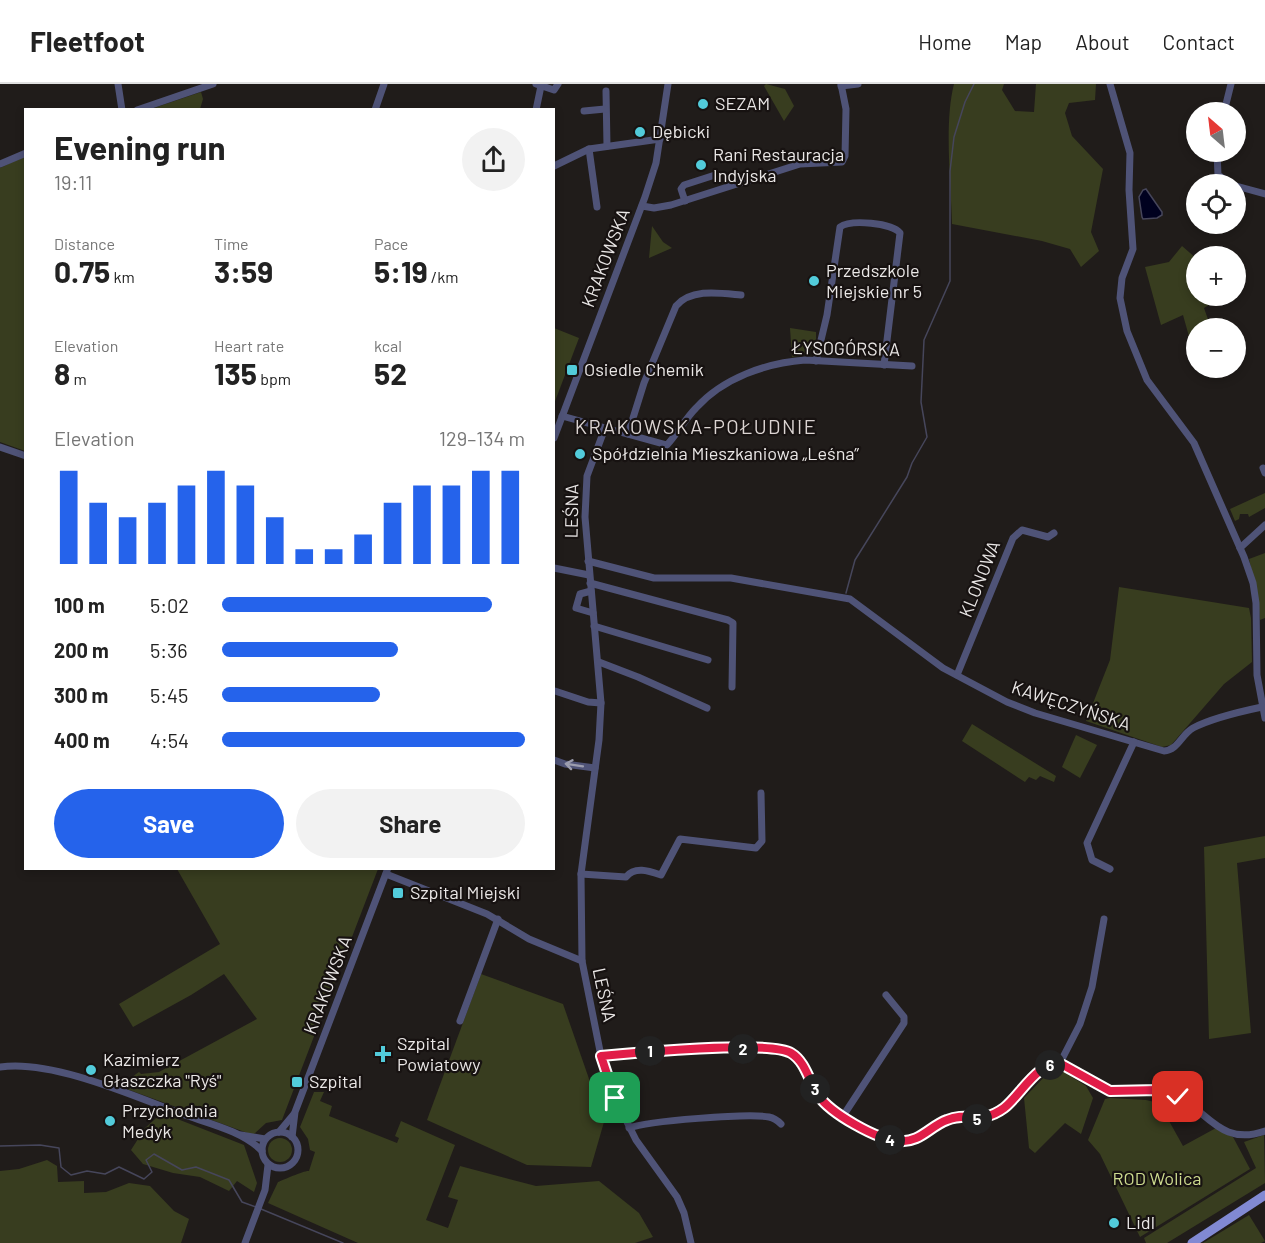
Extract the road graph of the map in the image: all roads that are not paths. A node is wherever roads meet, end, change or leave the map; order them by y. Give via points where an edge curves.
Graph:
1 (118, 84) edge
2 (213, 84) edge
3 (384, 84) edge
4 (558, 84) edge
5 (668, 84) edge
6 (858, 84) edge
7 (1110, 84) edge
8 (1231, 84) edge
9 (538, 85) edge
10 (841, 85) edge
11 (606, 91) dead end
12 (1226, 102) edge
13 (122, 108) edge
14 (143, 108) edge
15 (376, 108) edge
16 (536, 108) edge
17 (605, 110) junction
18 (584, 111) dead end
19 (660, 139) junction
20 (607, 146) junction
21 (589, 149) junction
22 (24, 154) edge
23 (0, 164) edge
24 (555, 166) edge
25 (715, 175) dead end
26 (1246, 189) edge
27 (1265, 194) edge
28 (685, 201) junction
29 (642, 206) junction
30 (597, 207) dead end
31 (741, 295) dead end
32 (816, 361) junction
33 (884, 365) junction
34 (912, 366) dead end
35 (562, 416) junction
36 (605, 428) junction
37 (627, 434) junction
38 (555, 435) edge
39 (0, 447) edge
40 (24, 455) edge
41 (1265, 525) edge
42 (1054, 532) dead end
43 (1240, 548) junction
44 (588, 561) junction
45 (555, 568) edge
46 (590, 583) junction
47 (593, 614) junction
48 (880, 620) joint
49 (594, 626) junction
50 (708, 660) dead end
51 (1265, 660) edge
52 (598, 663) junction
53 (1257, 663) junction
54 (957, 675) junction
55 (732, 687) dead end
56 (555, 691) edge
57 (601, 703) junction
58 (1262, 707) junction
59 (707, 708) dead end
60 (1265, 718) edge
61 (1134, 742) junction
62 (555, 760) edge
63 (595, 768) junction
64 (761, 793) dead end
65 (1110, 869) dead end
66 (387, 872) edge
67 (581, 874) junction
68 (498, 919) junction
69 (1104, 919) dead end
70 (582, 962) junction
71 (886, 995) dead end
72 (460, 1020) dead end
73 (601, 1056) junction
74 (1060, 1063) junction
75 (0, 1067) edge
76 (295, 1112) junction
77 (843, 1116) junction
78 (781, 1124) dead end
79 (629, 1128) junction
80 (1265, 1131) edge
81 (279, 1132) junction
82 (236, 1134) junction
83 (292, 1137) junction
84 (265, 1139) junction
85 (262, 1151) junction
86 (268, 1165) junction
87 (279, 1168) junction
88 (265, 1190) junction
89 (1265, 1195) edge
90 (245, 1243) edge
91 (691, 1243) edge
92 (1192, 1243) edge

1 - 13 street
2 - 14 street
3 - 15 street
4 - 9 street via 554,90
5 - 19 street, KRAKOWSKA
6 - 10 street
7 - 43 street via 1130,153 1133,249 1122,278 1120,298 1127,331 1147,380 1194,443
8 - 12 street
9 - 16 street
10 - 28 street via 846,109 842,162 795,166
11 - 17 street
17 - 18 street
17 - 20 street
19 - 20 street
19 - 29 street, KRAKOWSKA
20 - 21 street
21 - 24 street
21 - 30 street
22 - 23 street
25 - 28 street via 684,185 681,189
26 - 27 street
28 - 29 street via 658,208
29 - 35 street, KRAKOWSKA
31 - 37 street via 693,294 676,306
32 - 33 street, ŁYSOGÓRSKA
32 - 33 street via 840,227 853,222 893,227 900,233
32 - 37 street, ŁYSOGÓRSKA via 788,362 720,386 694,409 667,445
33 - 34 street, ŁYSOGÓRSKA
35 - 36 street, ŁYSOGÓRSKA
35 - 38 street, KRAKOWSKA
36 - 37 street, ŁYSOGÓRSKA
36 - 44 street, LEŚNA via 587,476
39 - 40 street
41 - 43 street
42 - 54 street, KLONOWA via 1048,537 1022,530 1013,538
43 - 53 street via 1256,603
44 - 46 street, LEŚNA
44 - 48 street, LEŚNA via 654,578 717,577 810,590 850,599
45 - 46 street
46 - 47 street, LEŚNA
46 - 47 street via 575,606
46 - 55 street via 733,623
47 - 49 street, LEŚNA
48 - 54 street, KAWĘCZYŃSKA
49 - 50 street
49 - 52 street, LEŚNA
51 - 53 street
52 - 57 street, LEŚNA
52 - 59 street
53 - 58 street
54 - 61 street, KAWĘCZYŃSKA via 1019,708
56 - 57 street
57 - 63 street, LEŚNA
58 - 60 street
58 - 61 street, KAWĘCZYŃSKA via 1197,727 1168,751
61 - 65 street via 1087,843 1092,860
63 -> 62 street
63 - 67 street, LEŚNA
64 - 67 street via 762,841 756,848 680,839 661,874 639,870 626,877
66 - 68 street
66 - 76 street, KRAKOWSKA
67 - 70 street, LEŚNA
68 - 70 street via 528,939
68 - 72 street
69 - 74 street via 1092,987 1080,1024
70 - 73 street, LEŚNA
71 - 77 street via 904,1017 904,1023
73 - 77 street via 655,1050 778,1049 791,1053 802,1064 818,1096
73 - 79 street, LEŚNA
74 - 77 street via 1039,1072 998,1112 984,1118 950,1119 911,1140 887,1139
74 - 80 street via 1110,1091 1168,1092 1230,1133 1252,1136
75 - 82 street via 26,1066 101,1084
76 - 81 street, KRAKOWSKA
76 - 83 street, KRAKOWSKA
78 - 79 street via 767,1117 744,1117
79 - 91 street, LEŚNA via 677,1197
81 - 83 street
81 - 84 street
82 - 84 street
82 - 85 street
83 - 87 street via 297,1144 297,1156 290,1165
84 - 85 street
85 - 86 street
86 - 87 street
86 - 88 street
87 - 88 street
88 - 90 street
89 - 92 main road

